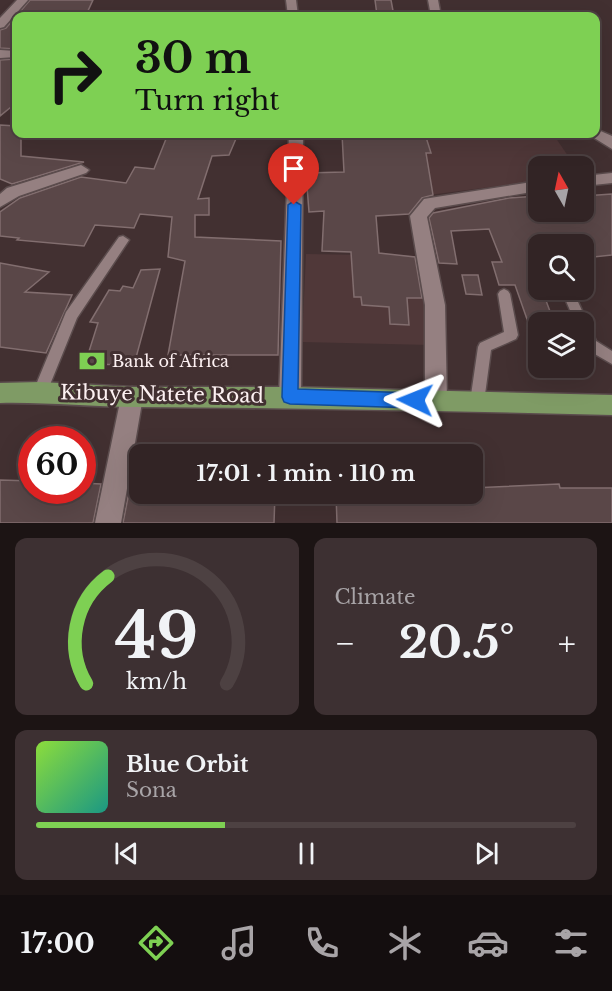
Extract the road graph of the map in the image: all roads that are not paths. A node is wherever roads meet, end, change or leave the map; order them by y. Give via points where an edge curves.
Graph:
1 (23, 0) edge
2 (0, 25) edge
3 (600, 136) edge
4 (296, 138) edge
5 (612, 145) edge
6 (81, 170) dead end
7 (612, 178) edge
8 (594, 180) edge
9 (528, 187) edge
10 (0, 202) edge
11 (123, 240) dead end
12 (504, 294) dead end
13 (594, 347) edge
14 (612, 358) edge
15 (40, 392) junction
16 (0, 393) edge
17 (132, 397) junction
18 (290, 397) junction
19 (436, 401) junction
20 (477, 402) junction
21 (612, 405) edge
22 (108, 523) edge

1 - 2 street
3 - 5 street
4 - 18 street
6 - 10 street via 13,192
7 - 8 street
9 - 19 street via 430,203 418,216 435,305
11 - 15 lane via 71,316
12 - 20 lane via 511,335 485,347
13 - 14 lane
15 - 16 main road, Kibuye Natete Road
15 - 17 main road, Kibuye Natete Road
17 - 18 main road, Kibuye Natete Road
17 - 22 street
18 - 19 main road, Kibuye Natete Road
19 - 20 main road, Kibuye Natete Road
20 - 21 main road, Kibuye Natete Road

